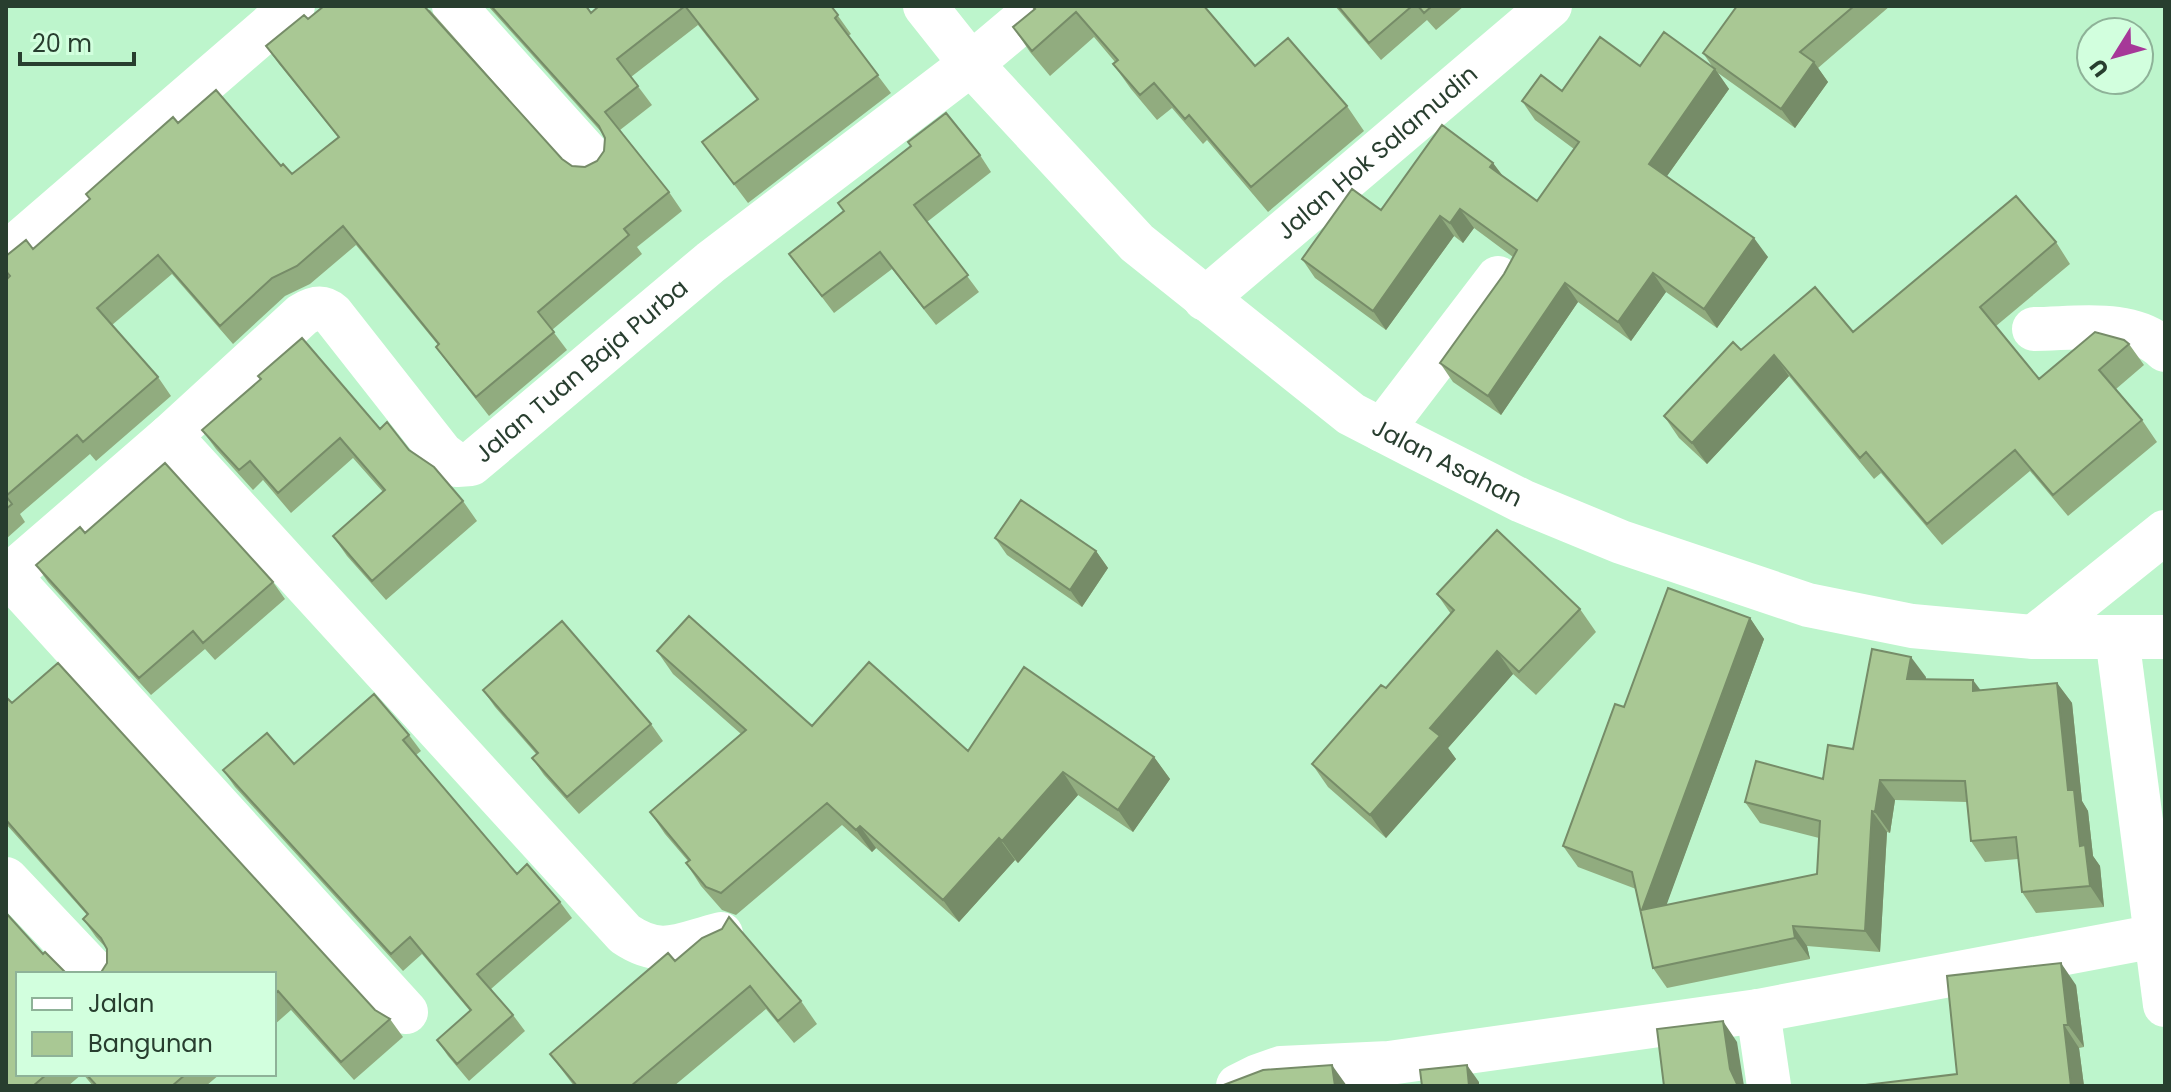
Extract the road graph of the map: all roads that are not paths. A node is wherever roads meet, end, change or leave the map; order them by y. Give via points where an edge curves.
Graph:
1 (293, 6) edge
2 (454, 6) edge
3 (925, 6) edge
4 (1040, 6) edge
5 (1550, 6) edge
6 (971, 64) junction
7 (594, 161) edge
8 (6, 254) edge
9 (1498, 278) edge
10 (1205, 299) junction
11 (2034, 329) dead end
12 (2165, 350) edge
13 (1382, 430) junction
14 (170, 436) junction
15 (2165, 532) edge
16 (7, 577) edge
17 (2034, 637) junction
18 (2117, 637) junction
19 (2165, 637) edge
20 (6, 879) edge
21 (721, 934) edge
22 (2156, 936) junction
23 (94, 972) edge
24 (2165, 1005) edge
25 (1758, 1011) junction
26 (406, 1012) dead end
27 (1390, 1075) edge
28 (1238, 1086) edge
29 (1769, 1086) edge

1 - 8 street
2 - 7 street
3 - 6 street, Jalan Asahan
4 - 6 street
5 - 10 street, Jalan Hok Salamudin
6 - 10 street, Jalan Asahan via 1137,243
6 - 14 street, Jalan Tuan Baja Purba via 711,262 471,464 457,465 442,454 332,314 319,308 302,315
9 - 13 street
10 - 13 street, Jalan Asahan via 1351,414
11 - 12 street via 2125,329 2157,341
13 - 17 street, Jalan Asahan via 1565,519 1808,605 1912,626
14 - 16 street, Jalan Tuan Baja Purba
14 - 21 street via 625,934 644,947 661,949
15 - 17 street
16 - 26 street
17 - 18 street, Jalan Asahan
18 - 19 street, Jalan Asahan
18 - 22 street
20 - 23 street
22 - 24 street
22 - 25 street
25 - 27 street
25 - 29 street
27 - 28 street via 1281,1068

